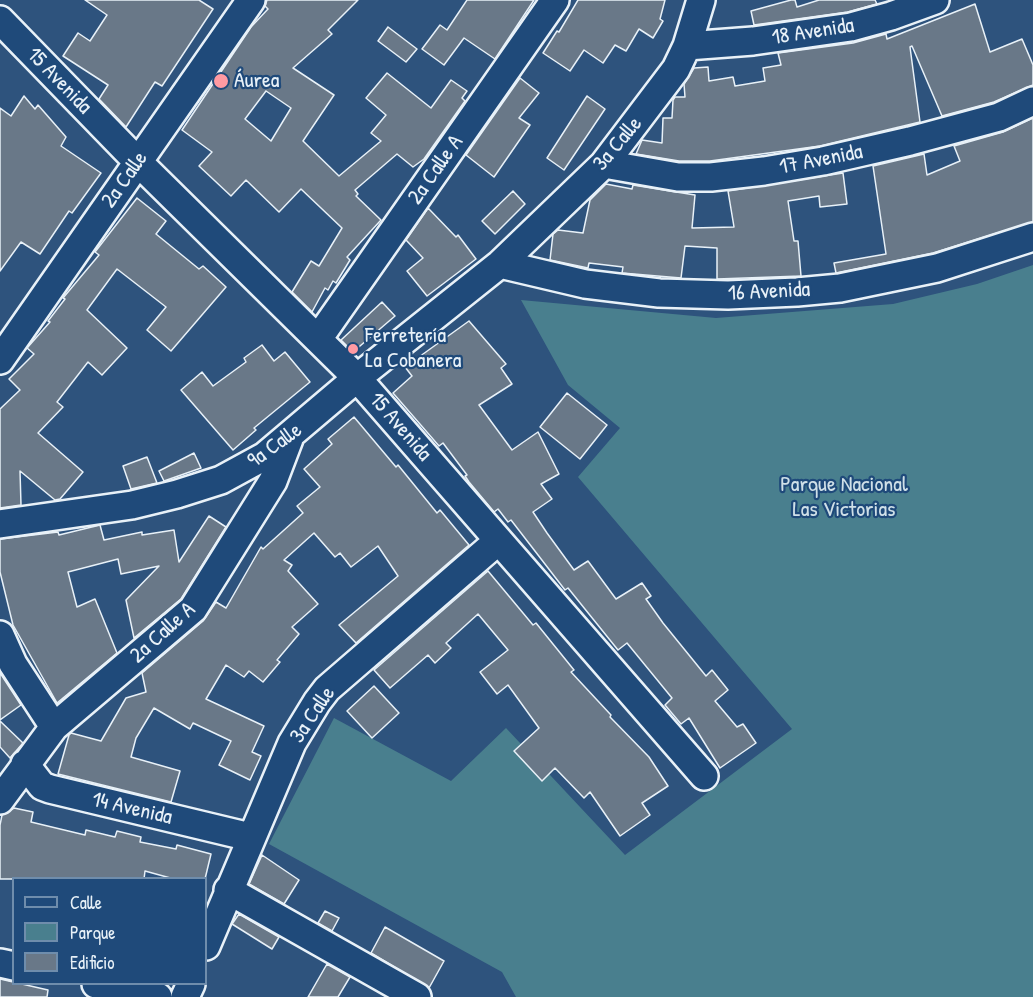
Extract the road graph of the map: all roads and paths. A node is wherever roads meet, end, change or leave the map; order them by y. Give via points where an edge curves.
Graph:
1 (251, 0) edge
2 (555, 0) edge
3 (701, 0) edge
4 (935, 0) edge
5 (0, 20) edge
6 (687, 46) junction
7 (1033, 101) edge
8 (138, 162) junction
9 (604, 164) junction
10 (1033, 237) edge
11 (500, 264) junction
12 (318, 339) junction
13 (0, 360) edge
14 (357, 378) junction
15 (290, 438) junction
16 (0, 524) edge
17 (498, 541) junction
18 (0, 635) edge
19 (54, 727) junction
20 (25, 764) junction
21 (704, 776) dead end
22 (0, 800) edge
23 (250, 837) junction
24 (228, 890) junction
25 (207, 943) edge
26 (101, 985) edge
27 (158, 997) edge
28 (417, 997) edge

1 - 8 street, 2a Calle
2 - 12 street, 2a Calle A
3 - 6 street, 3a Calle
4 - 6 street, 18 Avenida via 851,27
5 - 8 street, 15 Avenida
6 - 9 street, 3a Calle via 661,91
7 - 9 street, 17 Avenida via 999,117 920,139 764,171 678,177
8 - 12 street, 15 Avenida
8 - 13 street, 2a Calle
9 - 11 street, 3a Calle
10 - 11 street, 16 Avenida via 937,268 840,288 728,295 659,293 585,284
11 - 14 street, 9a Calle
12 - 14 street, 15 Avenida
14 - 15 street, 9a Calle
14 - 17 street, 15 Avenida
15 - 16 street, 9a Calle via 221,480 177,494 132,505
15 - 19 street, 2a Calle A via 273,482 193,609
17 - 21 street, 15 Avenida
17 - 23 street, 3a Calle via 327,689 292,743
18 - 19 street via 13,664
19 - 20 street, 2a Calle A
20 - 22 street, 2a Calle A
20 - 23 street, 14 Avenida via 42,786 50,789
23 - 24 street, 3a Calle
24 - 25 street, 3a Calle
24 - 28 street
26 - 27 street

